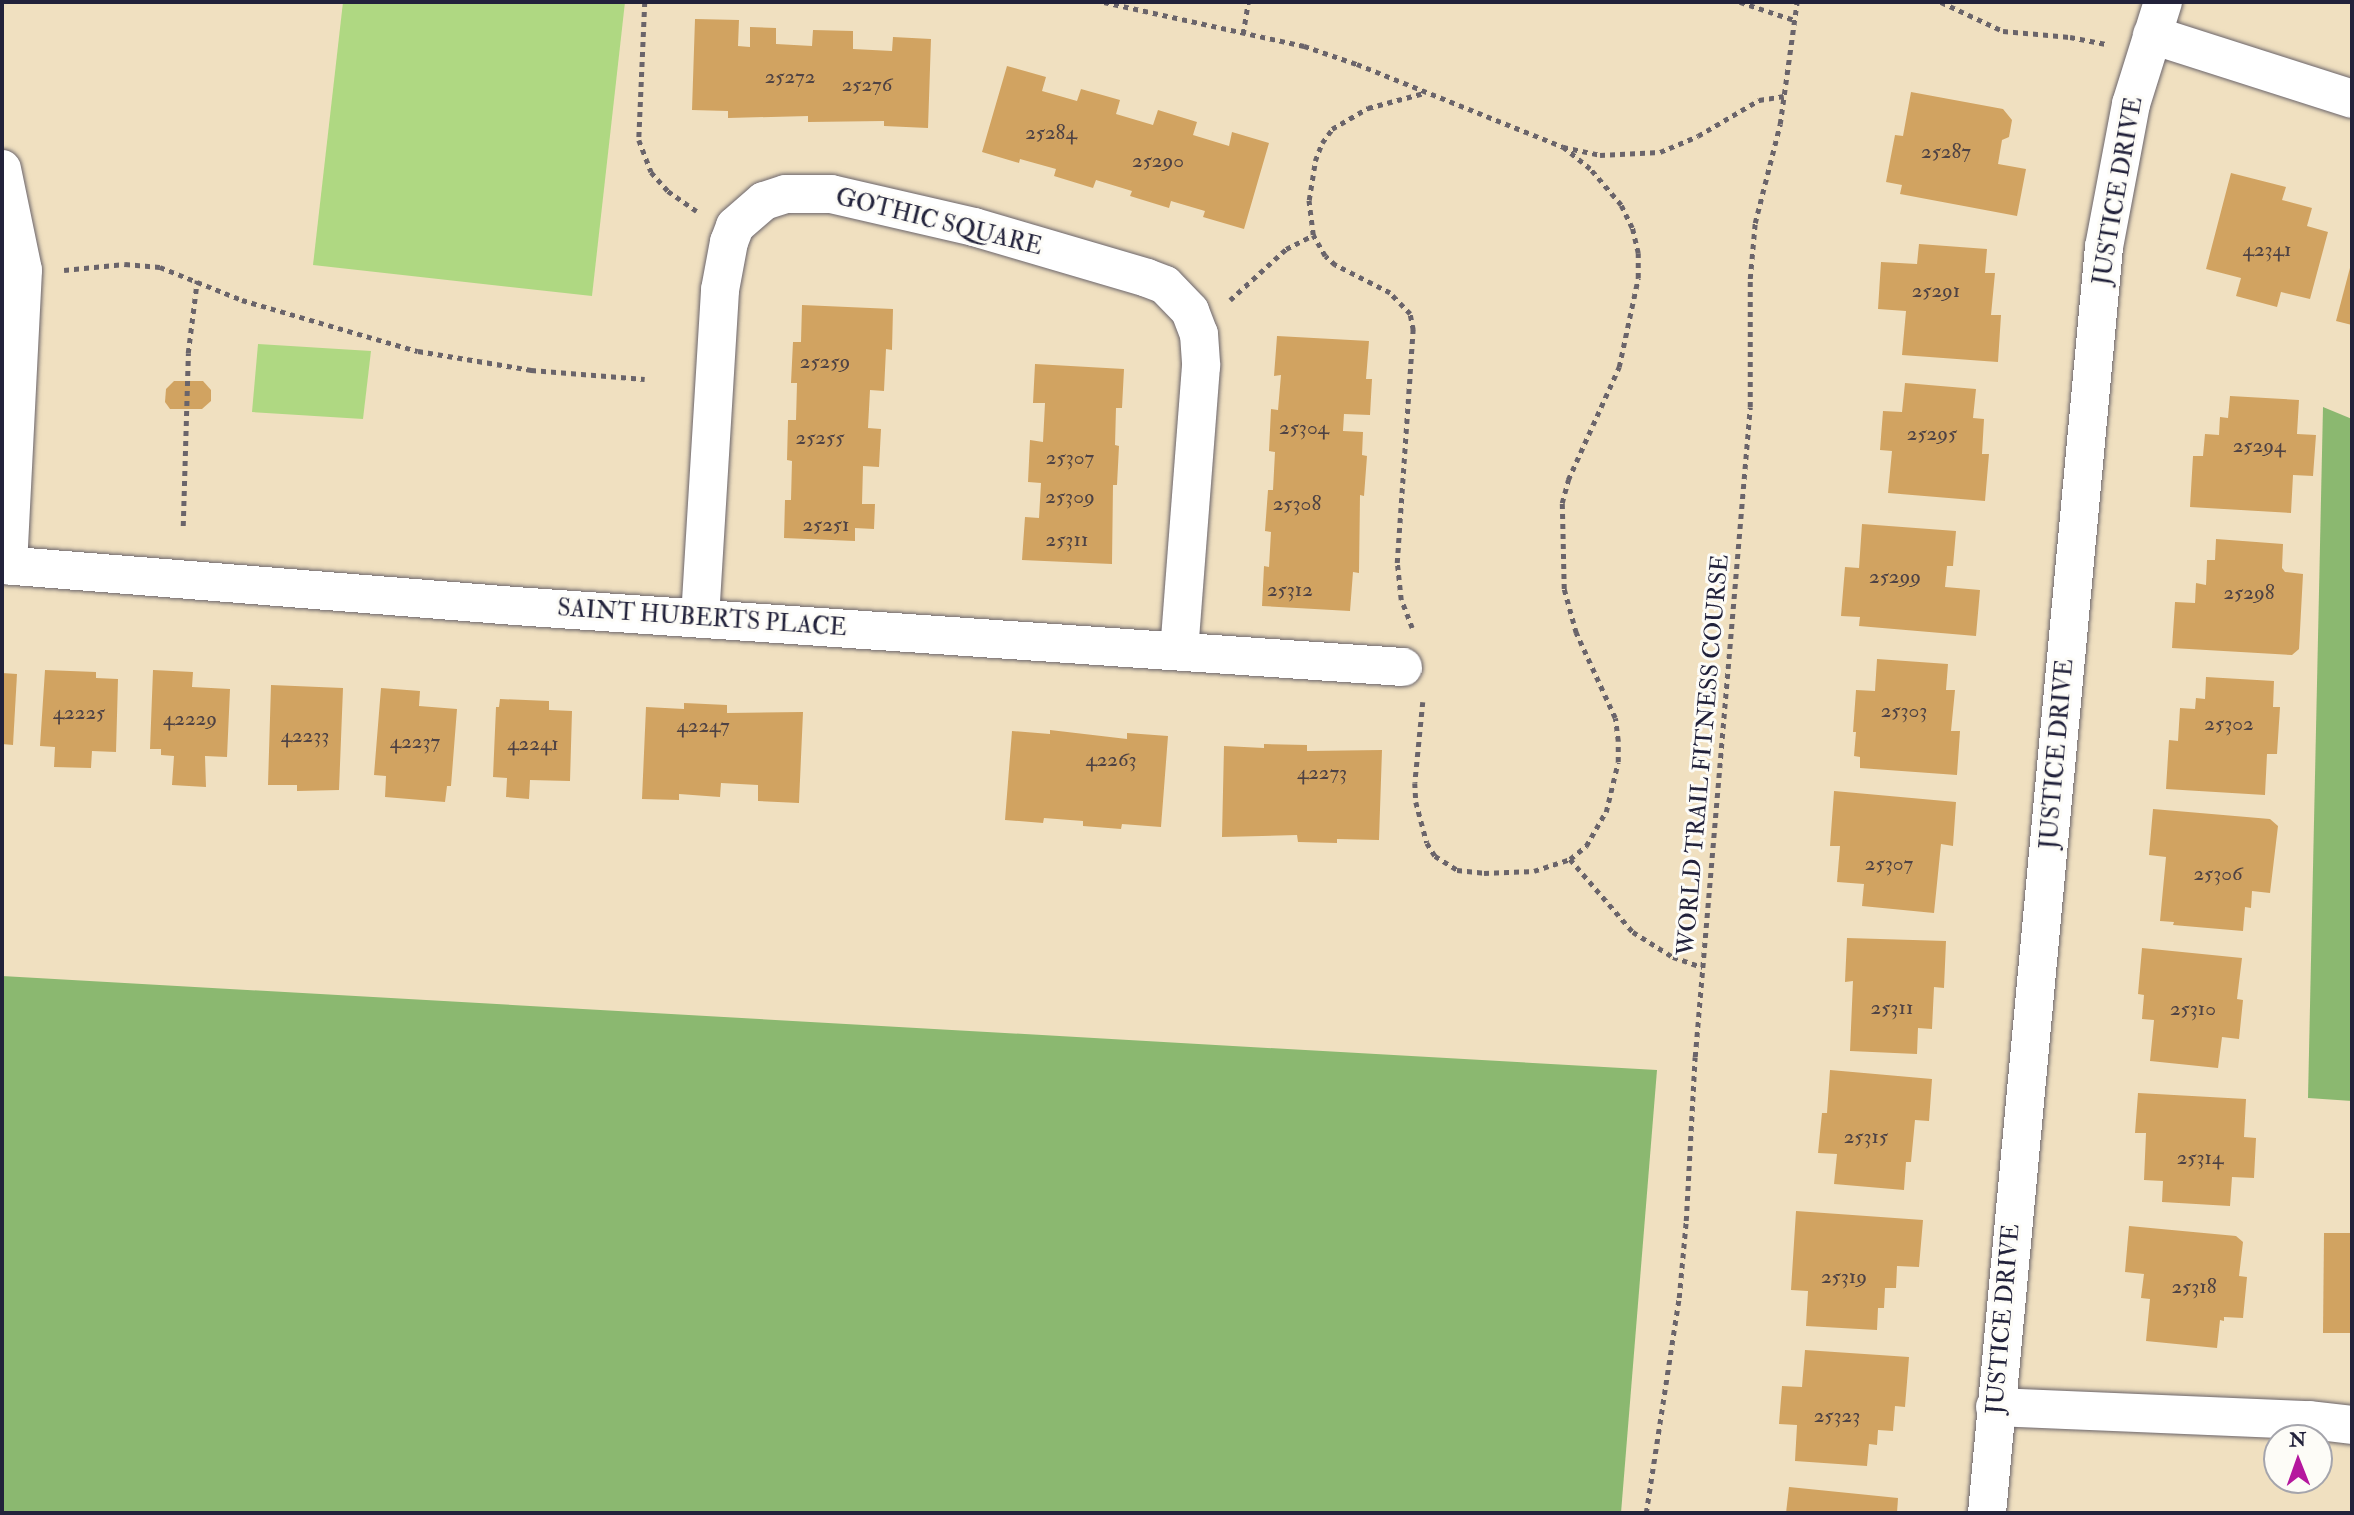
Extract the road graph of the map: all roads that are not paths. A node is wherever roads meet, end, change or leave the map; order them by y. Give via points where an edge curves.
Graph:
1 (2157, 18) edge
2 (2352, 99) edge
3 (2, 169) edge
4 (5, 566) edge
5 (700, 618) junction
6 (1179, 650) junction
7 (1414, 667) road end
8 (1995, 1407) junction
9 (2352, 1425) edge
10 (1987, 1513) edge

1 - 2 street
1 - 8 street, JUSTICE DRIVE via 2126,130 2104,247
3 - 4 street via 23,270
4 - 5 street, SAINT HUBERTS PLACE
5 - 6 street, SAINT HUBERTS PLACE
5 - 6 street, GOTHIC SQUARE via 720,290 729,242 735,226 764,201 786,194 831,194 974,227 1147,278 1165,285 1190,311 1199,334 1201,366
6 - 7 street, SAINT HUBERTS PLACE
8 - 9 street
8 - 10 street, JUSTICE DRIVE

